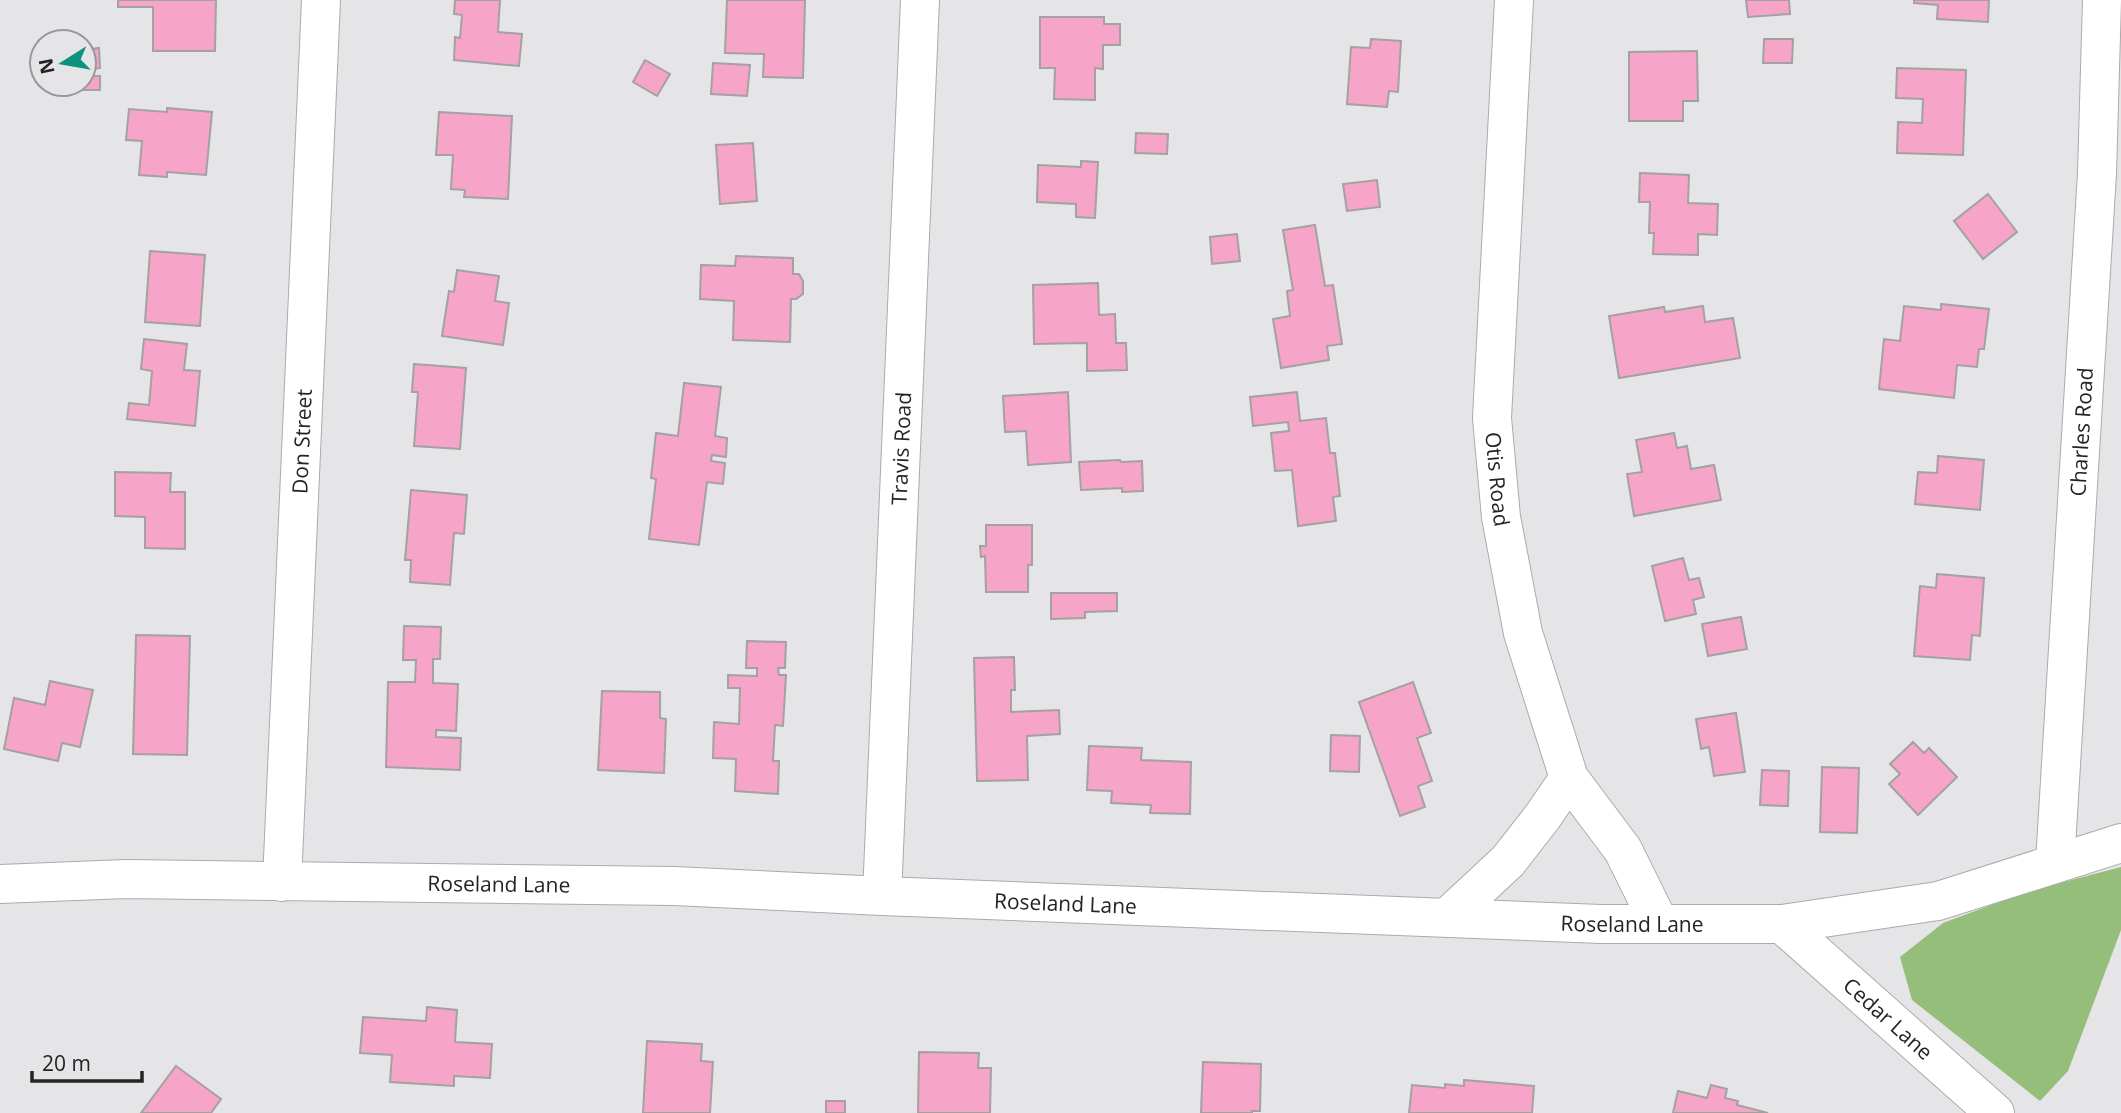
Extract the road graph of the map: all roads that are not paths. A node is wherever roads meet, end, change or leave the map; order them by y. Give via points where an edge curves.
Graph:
1 (321, 0) edge
2 (920, 0) edge
3 (1514, 0) edge
4 (2102, 0) edge
5 (1569, 778) junction
6 (2121, 843) edge
7 (2055, 863) junction
8 (282, 882) junction
9 (0, 884) edge
10 (882, 896) junction
11 (1450, 916) junction
12 (1659, 923) junction
13 (1782, 924) junction
14 (1995, 1113) edge

1 - 8 street, Don Street
2 - 10 street, Travis Road
3 - 5 street, Otis Road via 1492,418 1502,517 1524,633
4 - 7 street, Charles Road via 2097,173
5 - 11 street via 1508,861
5 - 12 street, Otis Road via 1623,850
6 - 7 street, Roseland Lane
7 - 13 street, Roseland Lane via 1938,901
8 - 9 street, Roseland Lane via 126,879
8 - 10 street, Roseland Lane via 674,886
10 - 11 street, Roseland Lane
11 - 12 street, Roseland Lane
12 - 13 street, Roseland Lane
13 - 14 street, Cedar Lane

